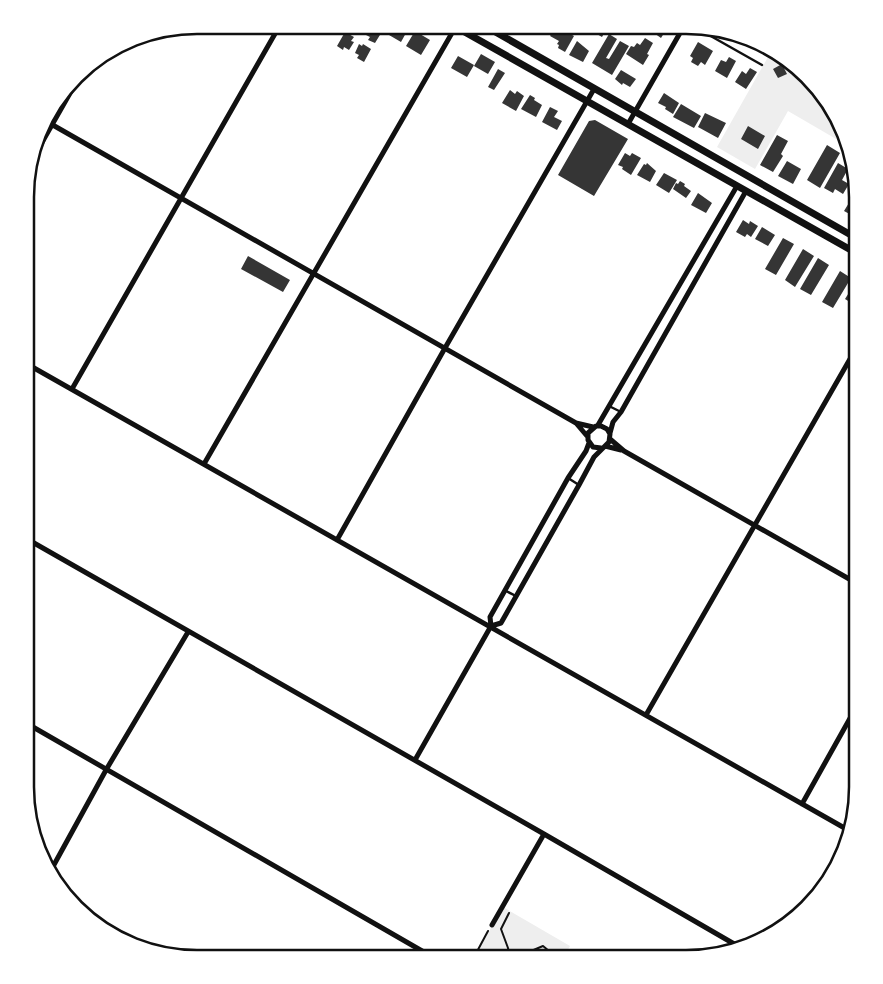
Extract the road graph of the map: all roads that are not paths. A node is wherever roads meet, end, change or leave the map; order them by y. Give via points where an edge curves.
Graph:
1 (275, 34) edge
2 (450, 34) edge
3 (469, 34) edge
4 (499, 34) edge
5 (679, 34) edge
6 (710, 36) edge
7 (762, 65) dead end
8 (594, 89) junction
9 (588, 101) junction
10 (635, 111) junction
11 (51, 124) edge
12 (628, 124) junction
13 (737, 186) junction
14 (746, 191) junction
15 (182, 198) junction
16 (727, 204) junction
17 (736, 209) junction
18 (849, 234) edge
19 (708, 236) junction
20 (718, 241) junction
21 (849, 249) edge
22 (314, 274) junction
23 (445, 348) junction
24 (849, 361) edge
25 (34, 368) edge
26 (72, 389) junction
27 (609, 406) junction
28 (621, 412) junction
29 (576, 423) junction
30 (596, 426) junction
31 (610, 436) junction
32 (588, 439) junction
33 (603, 447) junction
34 (624, 450) junction
35 (204, 464) junction
36 (568, 478) junction
37 (579, 485) junction
38 (755, 525) junction
39 (337, 540) junction
40 (34, 544) edge
41 (849, 579) edge
42 (505, 590) junction
43 (516, 596) junction
44 (491, 626) junction
45 (188, 632) junction
46 (646, 715) junction
47 (849, 720) edge
48 (34, 728) edge
49 (415, 760) junction
50 (106, 770) junction
51 (802, 804) junction
52 (844, 828) edge
53 (544, 834) junction
54 (54, 865) edge
55 (492, 925) road end
56 (733, 943) edge
57 (420, 950) edge

1 - 15 street
2 - 22 street
3 - 9 main road
4 - 8 main road
5 - 10 street
6 - 7 lane
8 - 9 street
8 - 10 main road
9 - 12 main road
9 - 23 street
10 - 12 street
10 - 18 main road
11 - 15 street
12 - 13 main road
13 - 14 main road
13 - 16 street
14 - 17 street
14 - 21 main road
15 - 22 street
15 - 26 street
16 - 17 lane
16 - 19 street
17 - 20 street
19 - 20 lane
19 - 27 street
20 - 28 street
22 - 23 street
22 - 35 street
23 - 29 street
23 - 39 street
24 - 38 street
25 - 26 street
26 - 35 street
27 - 28 lane
27 - 30 street
28 - 31 street via 613,422
29 - 30 street
29 - 32 street
30 - 31 street via 605,428
30 - 32 street via 588,433
31 - 33 street
31 - 34 street
32 - 33 street via 593,447
32 - 36 street via 586,451
33 - 34 street
33 - 37 street via 594,456
34 - 38 street
35 - 39 street
36 - 37 lane
36 - 42 street
37 - 43 street
38 - 41 street
38 - 46 street
39 - 44 street
40 - 45 street
42 - 43 lane
42 - 44 street via 490,617
43 - 44 street via 500,623
44 - 46 street
44 - 49 street
45 - 49 street
45 - 50 street
46 - 51 street
47 - 51 street
48 - 50 street
49 - 53 street
50 - 54 street
50 - 57 street
51 - 52 street
53 - 55 street
53 - 56 street

